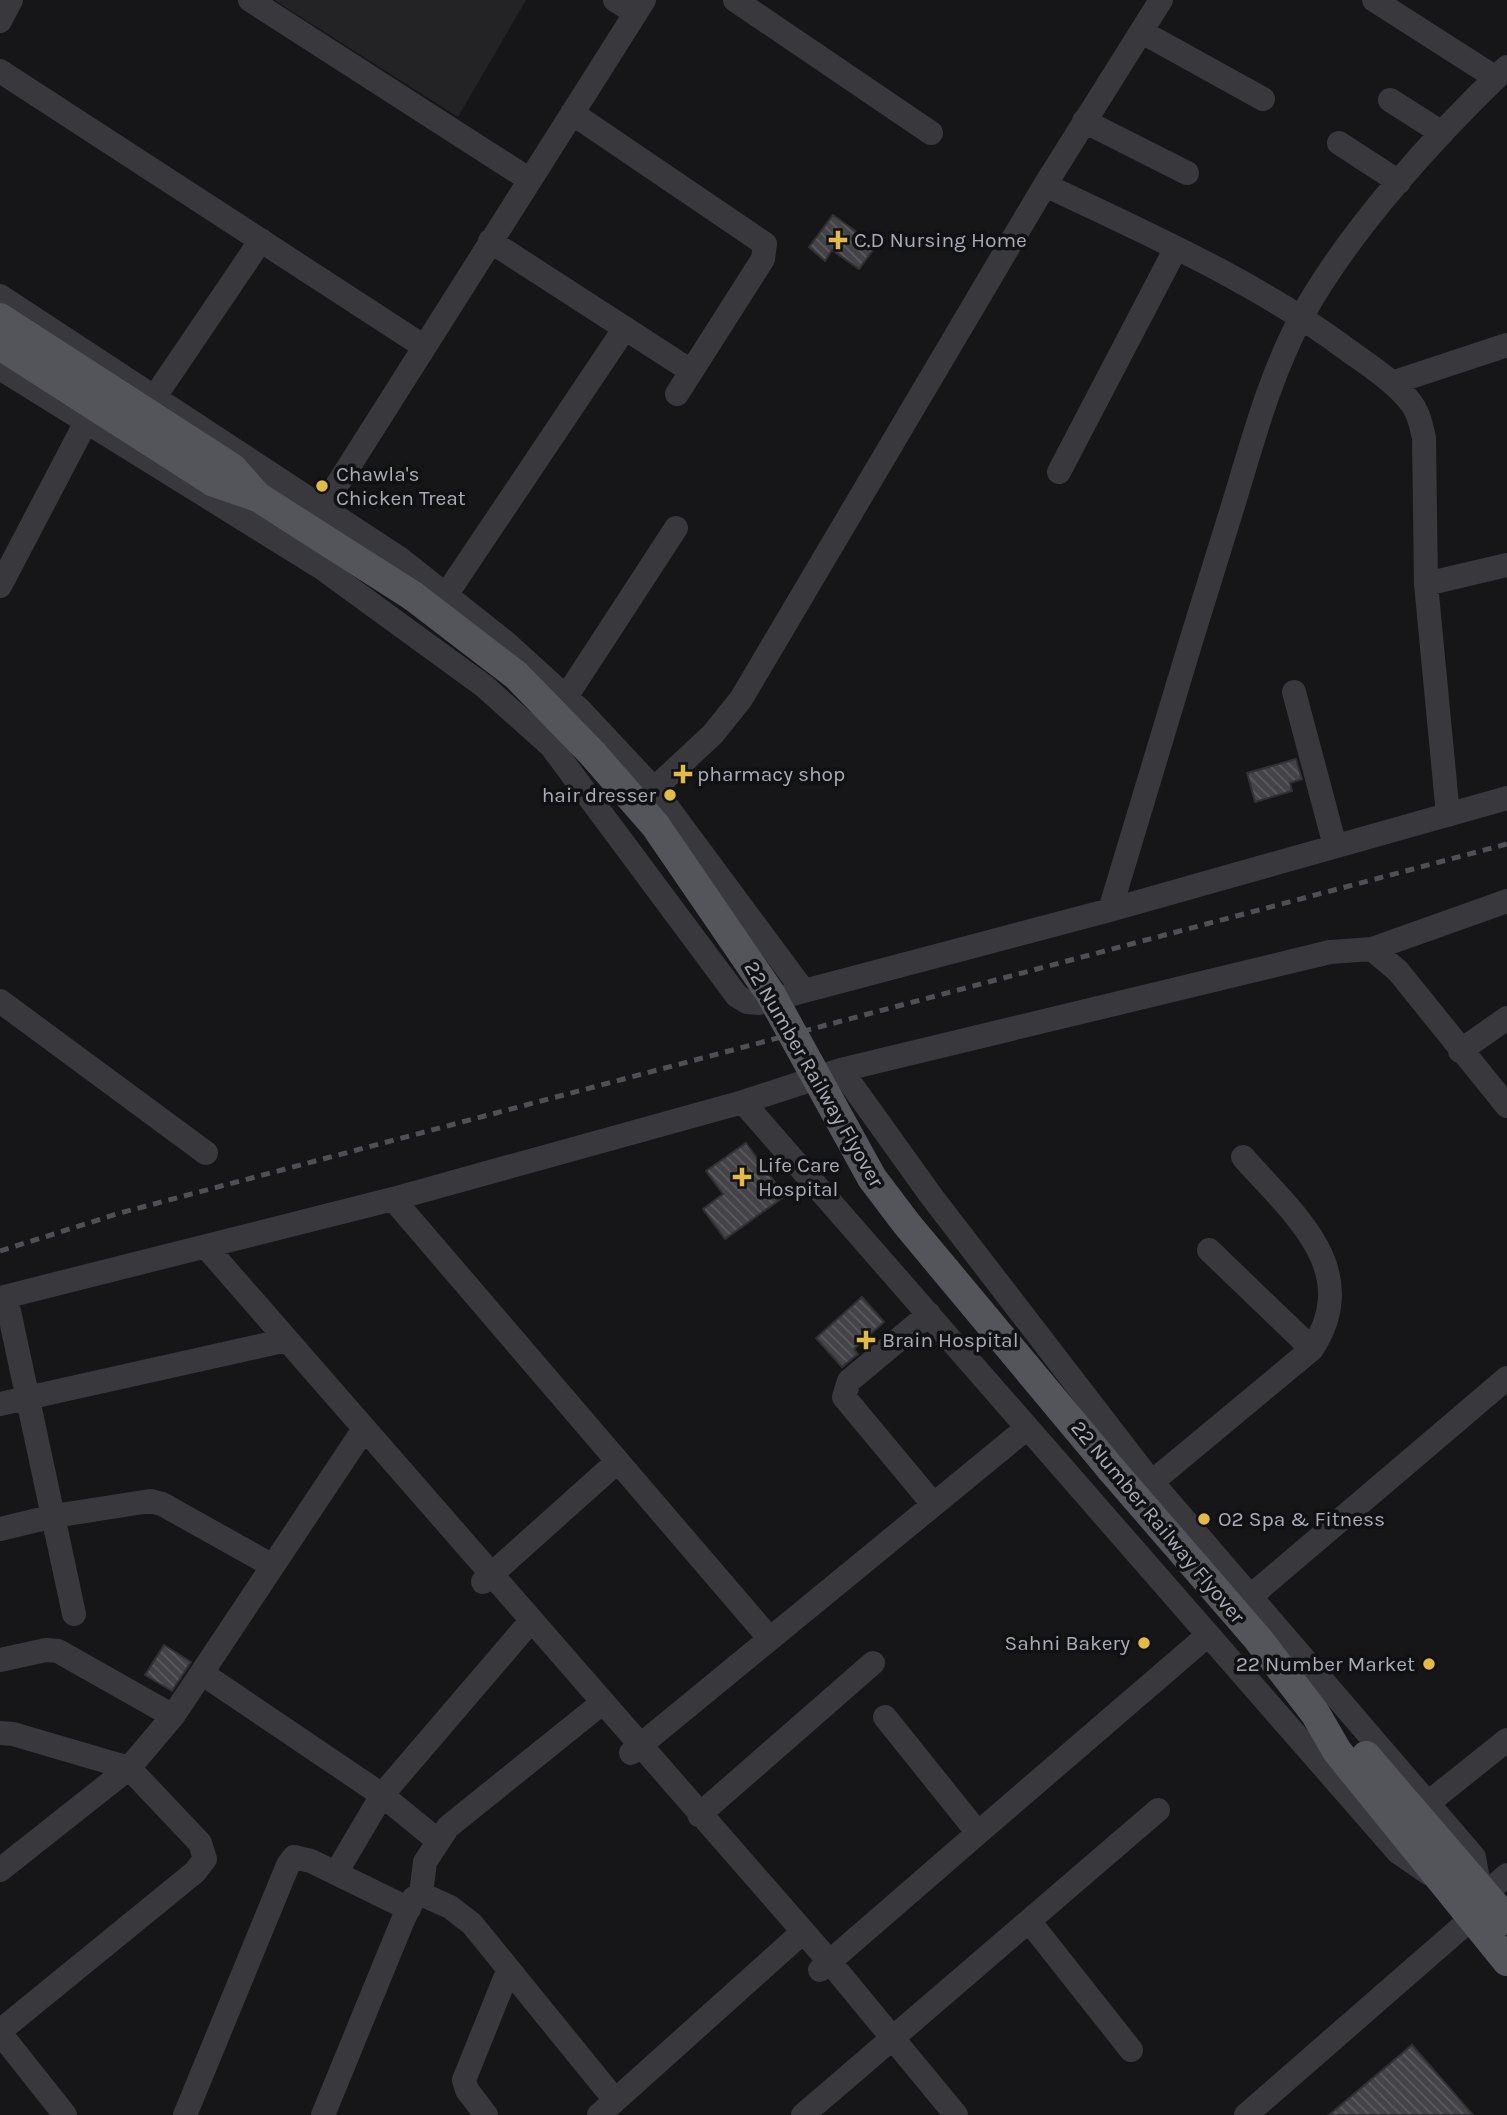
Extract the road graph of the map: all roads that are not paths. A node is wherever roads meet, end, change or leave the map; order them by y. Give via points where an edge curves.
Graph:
1 (11, 0) edge
2 (250, 0) edge
3 (736, 0) edge
4 (1161, 0) edge
5 (1374, 0) edge
6 (631, 4) edge
7 (0, 21) edge
8 (1142, 32) junction
9 (0, 71) edge
10 (1501, 73) edge
11 (1263, 99) dead end
12 (1390, 100) dead end
13 (572, 113) junction
14 (1084, 121) junction
15 (931, 133) dead end
16 (1442, 133) junction
17 (1339, 143) dead end
18 (1187, 173) dead end
19 (530, 180) junction
20 (1399, 181) junction
21 (1045, 185) junction
22 (261, 240) junction
23 (490, 241) junction
24 (1176, 248) junction
25 (0, 296) edge
26 (1302, 316) junction
27 (0, 318) edge
28 (625, 328) junction
29 (0, 345) edge
30 (1507, 345) edge
31 (423, 346) junction
32 (0, 368) edge
33 (691, 371) junction
34 (1392, 383) junction
35 (677, 394) dead end
36 (154, 398) junction
37 (86, 422) junction
38 (1059, 472) dead end
39 (258, 497) junction
40 (322, 509) junction
41 (676, 528) dead end
42 (1507, 565) edge
43 (1426, 584) junction
44 (0, 586) edge
45 (446, 596) junction
46 (1294, 692) dead end
47 (566, 697) junction
48 (654, 789) junction
49 (1507, 798) edge
50 (1448, 815) junction
51 (1335, 846) junction
52 (1507, 901) edge
53 (1110, 910) junction
54 (1372, 949) junction
55 (803, 990) junction
56 (0, 1001) edge
57 (1507, 1018) edge
58 (1460, 1051) junction
59 (841, 1070) junction
60 (743, 1102) junction
61 (1507, 1106) edge
62 (206, 1153) dead end
63 (1243, 1157) dead end
64 (393, 1199) junction
65 (201, 1250) junction
66 (1209, 1250) dead end
67 (3, 1297) edge
68 (929, 1314) junction
69 (282, 1341) junction
70 (1312, 1349) junction
71 (1507, 1378) edge
72 (28, 1398) junction
73 (0, 1405) edge
74 (1027, 1427) junction
75 (358, 1438) junction
76 (618, 1462) junction
77 (1152, 1482) junction
78 (933, 1504) junction
79 (54, 1516) junction
80 (0, 1529) edge
81 (271, 1565) junction
82 (487, 1578) junction
83 (1251, 1596) junction
84 (74, 1614) dead end
85 (524, 1629) junction
86 (1208, 1635) junction
87 (769, 1639) junction
88 (0, 1660) edge
89 (873, 1663) dead end
90 (203, 1674) junction
91 (598, 1706) junction
92 (1315, 1713) junction
93 (173, 1716) junction
94 (885, 1717) dead end
95 (0, 1733) edge
96 (1507, 1740) edge
97 (635, 1750) junction
98 (130, 1768) junction
99 (382, 1795) junction
100 (1428, 1803) junction
101 (1158, 1810) dead end
102 (699, 1815) junction
103 (978, 1833) junction
104 (437, 1840) junction
105 (0, 1870) edge
106 (336, 1873) junction
107 (1448, 1887) junction
108 (1486, 1893) edge
109 (415, 1902) junction
110 (1507, 1920) edge
111 (1029, 1921) junction
112 (794, 1940) junction
113 (1507, 1961) edge
114 (825, 1965) junction
115 (508, 1971) junction
116 (0, 2032) edge
117 (888, 2045) junction
118 (1131, 2050) dead end
119 (607, 2108) edge
120 (65, 2115) edge
121 (185, 2115) edge
122 (323, 2115) edge
123 (486, 2115) edge
124 (803, 2115) edge
125 (939, 2115) edge
126 (956, 2115) edge
127 (1246, 2115) edge

1 - 7 street
2 - 19 street
3 - 15 street
4 - 8 street
5 - 10 street
6 - 13 street
8 - 11 street
8 - 14 street
9 - 22 street
10 - 16 street
12 - 16 street
13 - 19 street
13 - 33 street via 765,244 763,259
14 - 18 street
14 - 21 street
16 - 20 street
17 - 20 street
19 - 23 street
20 - 26 street
21 - 24 street
21 - 48 street via 741,699 713,734
22 - 31 street
22 - 36 street
23 - 28 street
23 - 31 street
24 - 26 street
24 - 38 street
25 - 36 street
26 - 34 street
26 - 53 street via 1251,450
27 - 39 main road, 22 Number Railway Flyover via 232,468
28 - 33 street
28 - 45 street
29 - 39 main road, 22 Number Railway Flyover via 214,482
30 - 34 street
31 - 40 street
32 - 37 street
33 - 35 street
34 - 43 street via 1410,400 1424,438
36 - 40 street
37 - 44 street
37 - 55 street via 322,568 484,686 551,746 737,996 760,1003
39 - 92 main road, 22 Number Railway Flyover, bridge via 413,596 516,675 655,825 770,993 872,1178
40 - 45 street via 399,558
41 - 47 street
42 - 43 street
43 - 50 street
45 - 47 street
46 - 51 street
47 - 48 street
48 - 55 street
49 - 50 street
50 - 51 street
51 - 53 street
52 - 54 street
53 - 55 street
54 - 58 street via 1398,971
54 - 59 street via 1330,951
56 - 62 street
57 - 58 street
58 - 61 street
59 - 60 street
59 - 77 street via 932,1197
60 - 64 street
60 - 68 street
63 - 70 street via 1324,1256 1328,1310 1324,1330
64 - 65 street
64 - 76 street
65 - 67 street
65 - 69 street
66 - 70 street
67 - 72 street
68 - 74 street
68 - 78 street via 849,1381 844,1397
69 - 72 street
69 - 75 street
69 - 82 street
70 - 77 street
71 - 83 street
72 - 73 street
72 - 79 street
74 - 78 street
74 - 86 street
75 - 81 street
75 - 82 street
76 - 82 street
76 - 87 street
77 - 83 street
78 - 87 street
79 - 80 street
79 - 81 street via 132,1502 162,1504
79 - 84 street
81 - 90 street
82 - 85 street
82 - 91 street
83 - 100 street
85 - 91 street
85 - 99 street
86 - 103 street
86 - 107 street via 1398,1852
87 - 97 street
88 - 93 street via 58,1651
89 - 102 street
90 - 93 street
90 - 99 street
91 - 97 street
91 - 104 street
92 - 107 main road, 22 Number Railway Flyover via 1337,1751
92 - 108 main road, 22 Number Railway Flyover via 1354,1742
93 - 98 street
94 - 103 street
95 - 98 street
96 - 100 street
97 - 102 street
97 - 112 street
98 - 105 street
98 - 116 street via 200,1843 205,1859
99 - 104 street
99 - 106 street
100 - 108 street via 1474,1857
101 - 111 street
102 - 114 street
103 - 114 street
104 - 109 street via 425,1862
106 - 109 street
106 - 121 street via 304,1858 295,1857 288,1865
107 - 108 main road, 22 Number Railway Flyover
108 - 110 main road, 22 Number Railway Flyover
108 - 113 main road, 22 Number Railway Flyover
108 - 127 street
109 - 115 street via 461,1914
109 - 122 street
111 - 117 street
111 - 118 street
112 - 114 street
112 - 119 street
114 - 117 street
115 - 119 street
115 - 123 street via 464,2080
116 - 120 street
117 - 124 street
117 - 125 street
117 - 126 street

